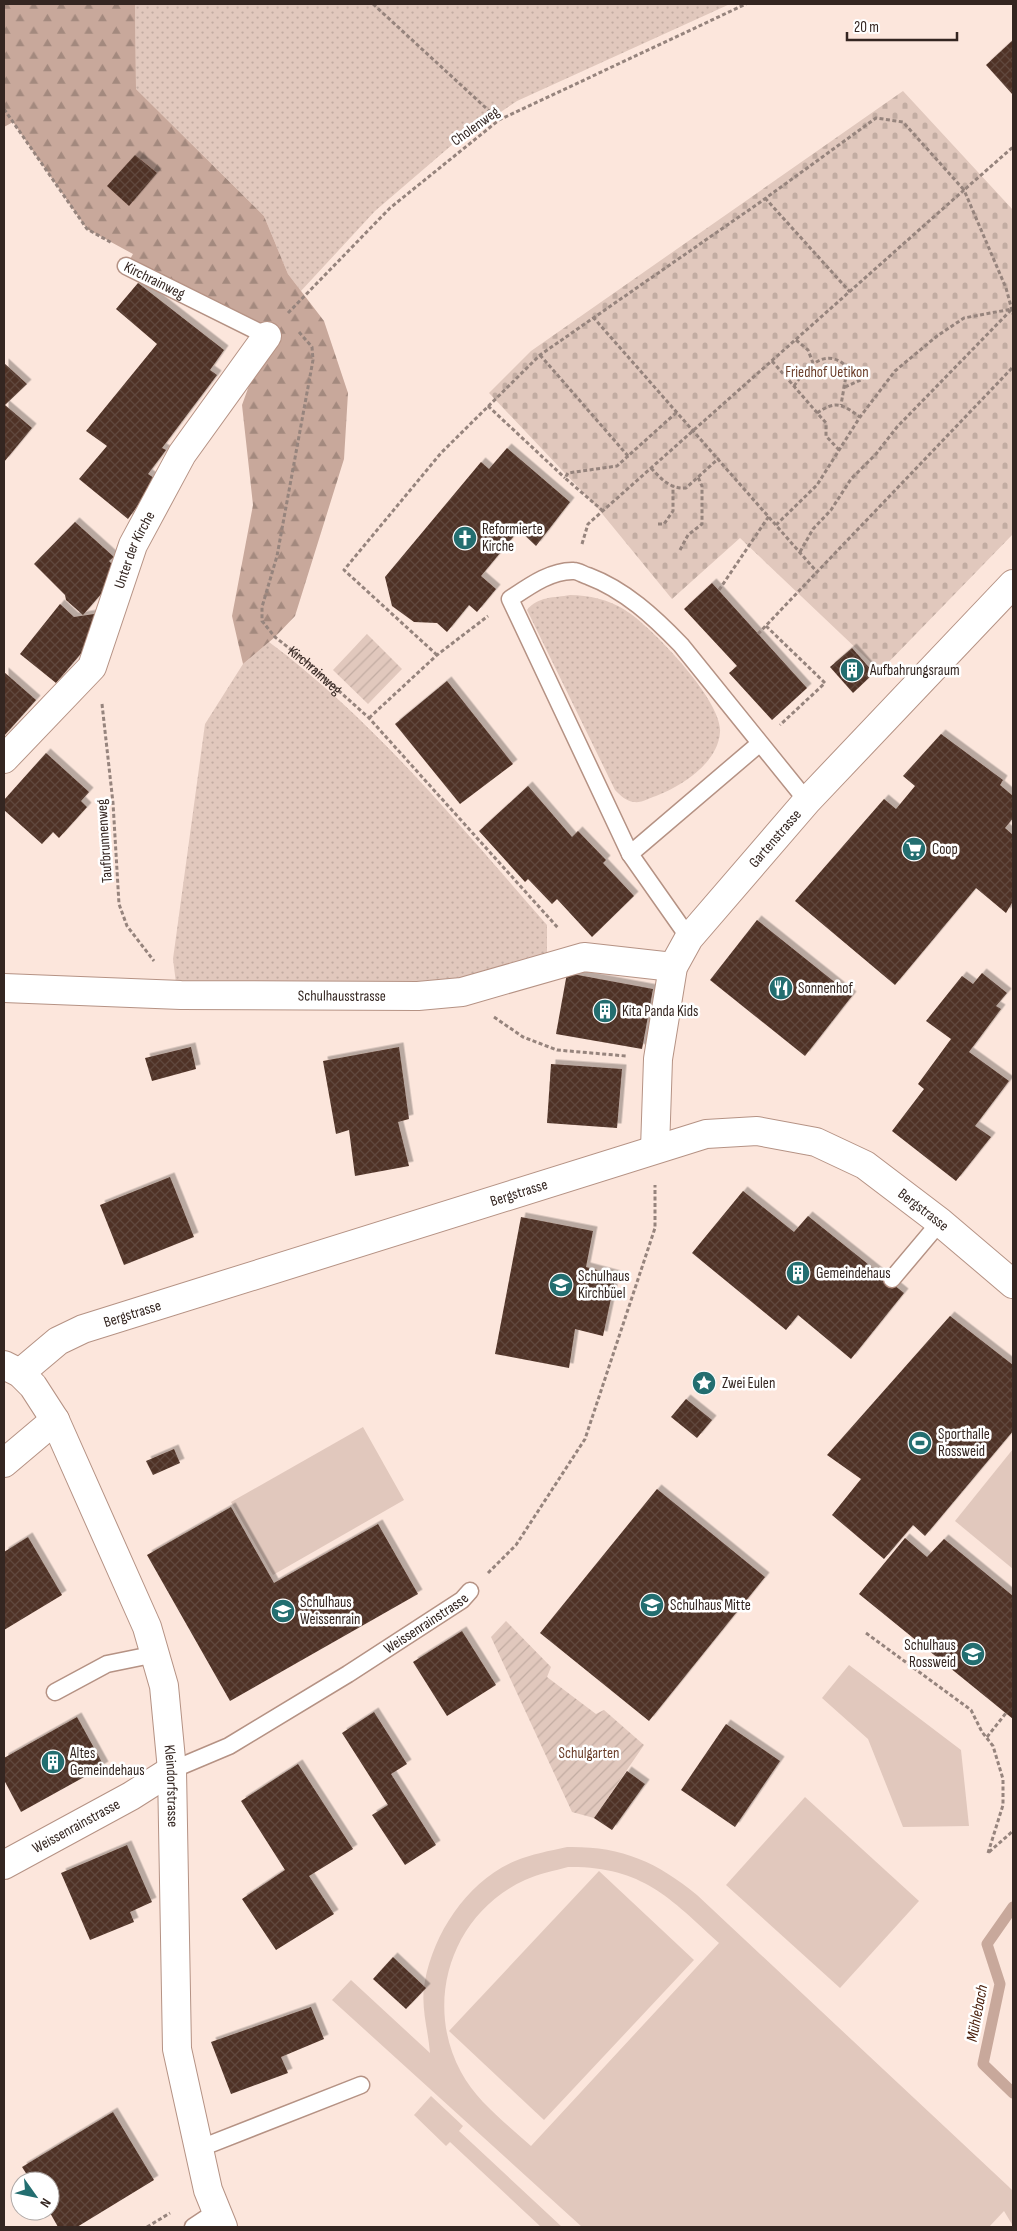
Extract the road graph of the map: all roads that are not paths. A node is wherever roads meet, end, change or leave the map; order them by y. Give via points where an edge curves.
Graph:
1 (126, 266) road end
2 (275, 327) joint
3 (1013, 584) edge
4 (759, 744) junction
5 (4, 759) edge
6 (806, 801) junction
7 (630, 854) junction
8 (689, 938) junction
9 (673, 967) junction
10 (4, 988) edge
11 (655, 1150) junction
12 (940, 1222) junction
13 (892, 1279) dead end
14 (1013, 1284) edge
15 (12, 1369) edge
16 (55, 1420) junction
17 (4, 1463) edge
18 (470, 1591) road end
19 (156, 1654) junction
20 (55, 1692) dead end
21 (172, 1770) junction
22 (4, 1865) edge
23 (362, 2085) dead end
24 (198, 2149) junction
25 (220, 2219) edge
26 (193, 2227) edge

1 - 2 lane, Kirchrainweg
2 - 5 street, Unter der Kirche via 182,454 133,545 92,668
3 - 6 street, Gartenstrasse
4 - 6 lane
4 - 7 lane
4 - 7 lane via 658,621 601,581 574,571 552,575 510,599
6 - 8 street, Gartenstrasse
7 - 8 lane
8 - 9 street, Gartenstrasse
9 - 10 street, Schulhausstrasse via 584,957 462,992 418,996 181,995
9 - 11 street, Gartenstrasse via 658,1059
11 - 12 street, Bergstrasse via 706,1134 757,1132 816,1142 865,1165
11 - 15 street, Bergstrasse via 83,1329
12 - 13 lane
12 - 14 street, Bergstrasse
15 - 16 street, Kleindorfstrasse via 45,1402
16 - 17 street
16 - 19 street, Kleindorfstrasse
18 - 21 lane, Weissenrainstrasse via 462,1600 348,1674 229,1746
19 - 20 lane via 108,1664
19 - 21 street, Kleindorfstrasse via 164,1686
21 - 22 street, Weissenrainstrasse
21 - 24 street, Kleindorfstrasse via 177,2049
23 - 24 lane
24 - 25 street, Kleindorfstrasse via 208,2190
25 - 26 lane

